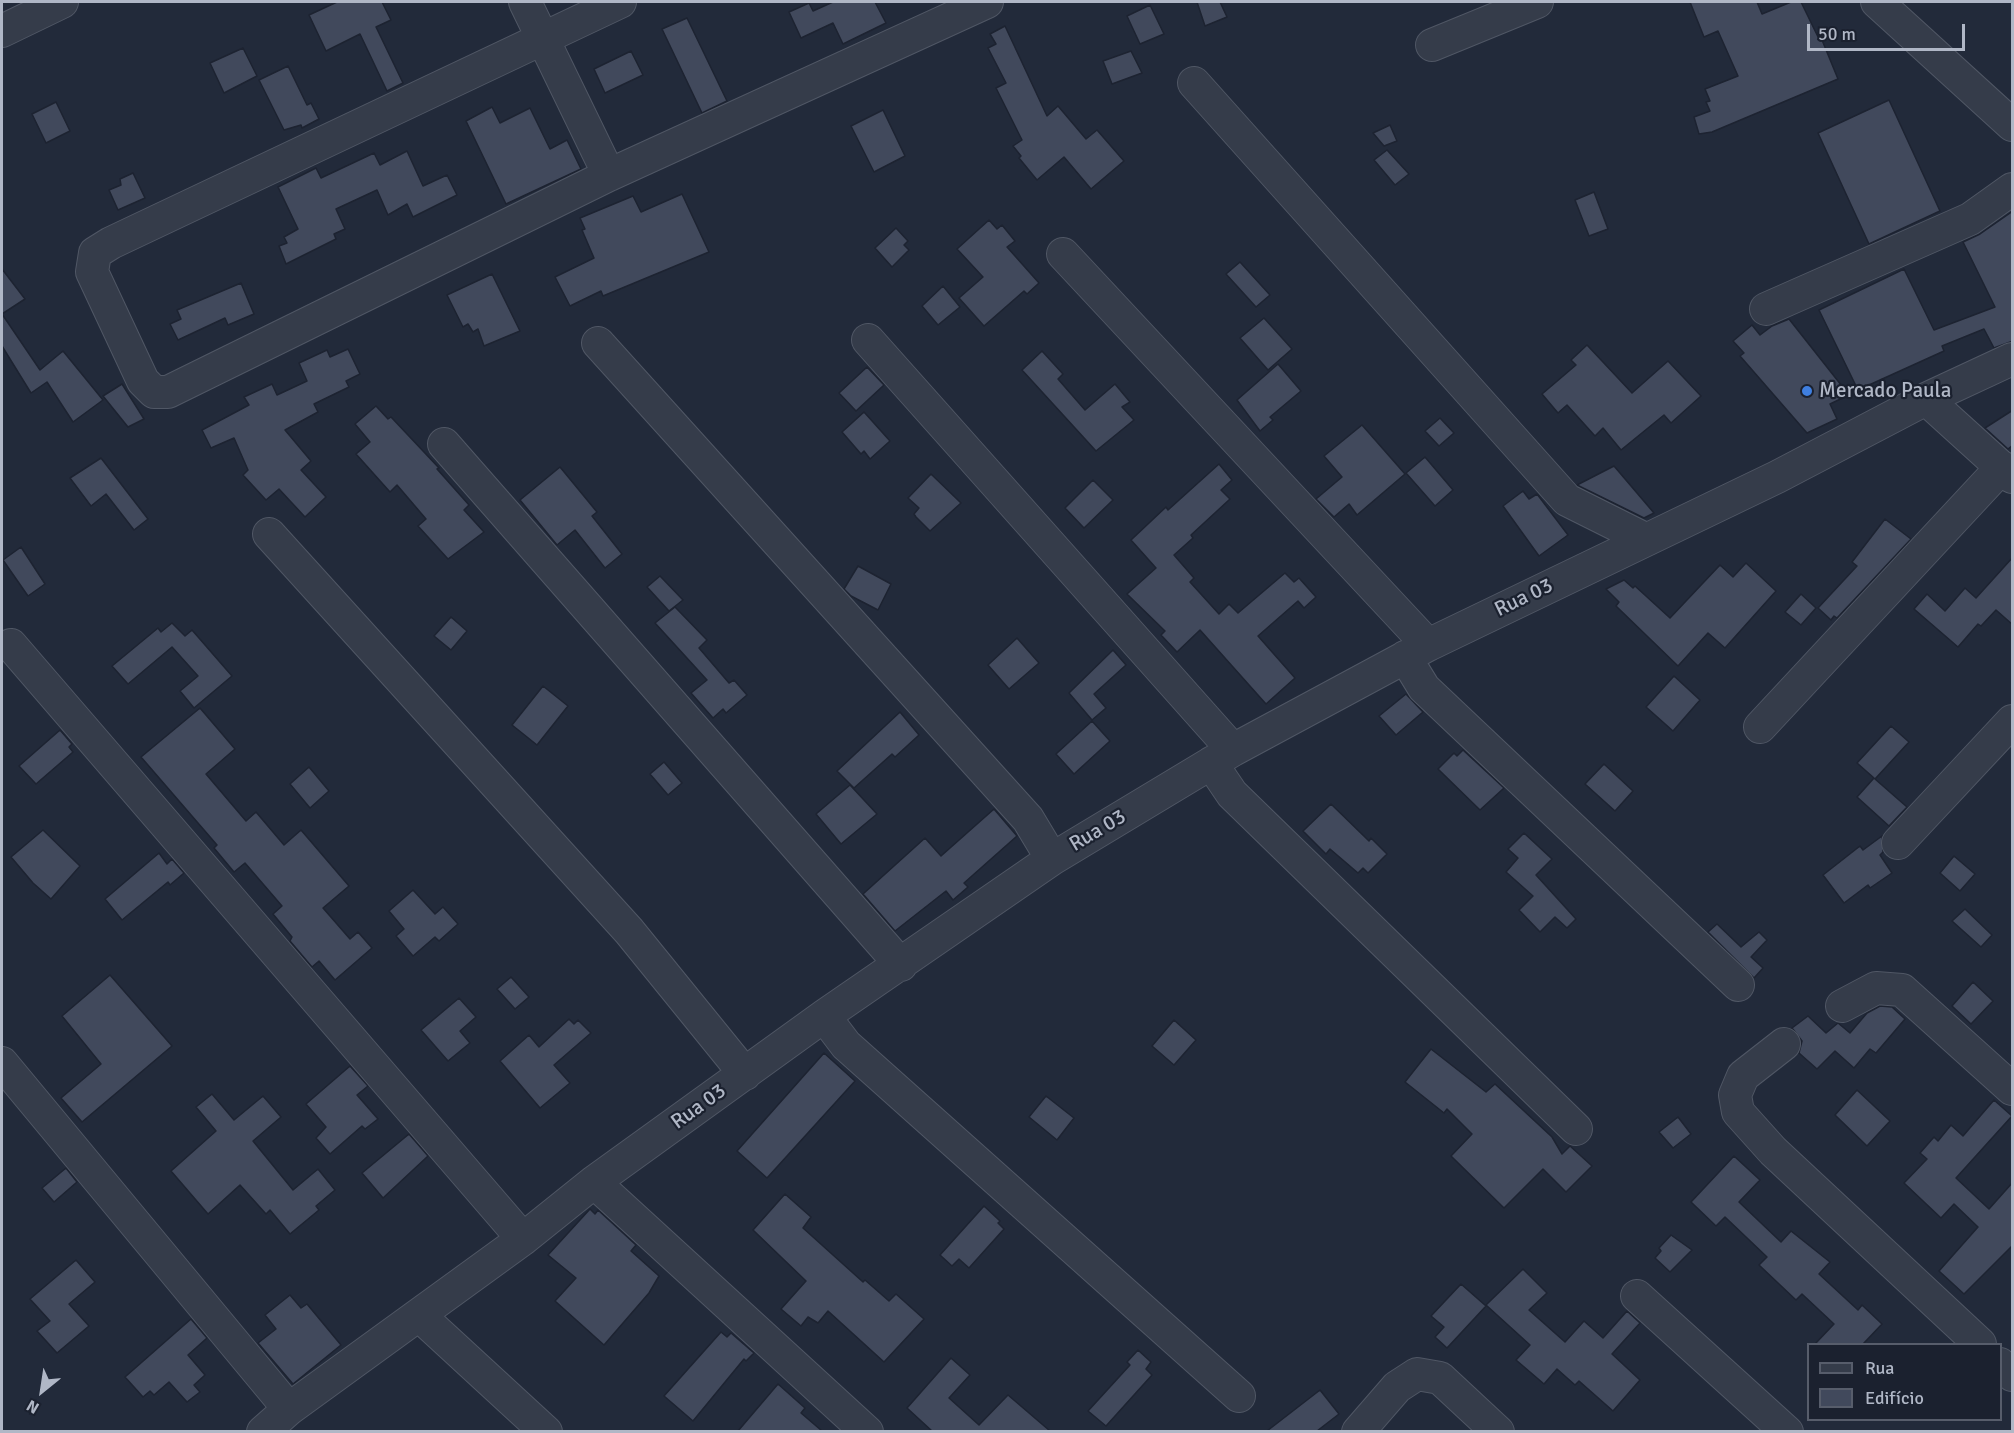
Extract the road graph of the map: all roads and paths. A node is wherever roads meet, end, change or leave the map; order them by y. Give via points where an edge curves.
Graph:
1 (62, 2) edge
2 (525, 2) edge
3 (620, 2) edge
4 (987, 2) edge
5 (1537, 2) edge
6 (1876, 2) edge
7 (2, 31) edge
8 (542, 38) junction
9 (1432, 45) dead end
10 (1194, 83) dead end
11 (2013, 125) edge
12 (609, 175) junction
13 (2013, 189) edge
14 (1063, 254) dead end
15 (1766, 309) dead end
16 (868, 340) dead end
17 (598, 343) dead end
18 (2013, 359) edge
19 (1926, 399) junction
20 (444, 444) dead end
21 (2007, 472) edge
22 (269, 534) dead end
23 (1645, 539) junction
24 (11, 645) dead end
25 (1416, 651) junction
26 (2013, 721) edge
27 (1760, 727) dead end
28 (1222, 757) junction
29 (1898, 843) dead end
30 (1052, 858) junction
31 (901, 965) junction
32 (1738, 985) dead end
33 (1842, 1006) dead end
34 (824, 1017) junction
35 (1784, 1044) dead end
36 (2, 1063) edge
37 (745, 1074) junction
38 (2013, 1089) edge
39 (1576, 1129) dead end
40 (594, 1182) junction
41 (523, 1239) junction
42 (1637, 1296) dead end
43 (420, 1316) junction
44 (1979, 1343) edge
45 (1239, 1396) dead end
46 (289, 1409) junction
47 (263, 1431) edge
48 (546, 1431) edge
49 (867, 1431) edge
50 (1358, 1431) edge
51 (1498, 1431) edge
52 (1787, 1431) edge

1 - 7 street
2 - 8 street
3 - 8 street
4 - 12 street
5 - 9 street
6 - 11 street
8 - 12 street
8 - 12 street via 95,254 92,272 143,381 154,392 168,392
10 - 23 street via 1567,500
13 - 15 street via 1970,219
14 - 25 street
16 - 28 street
17 - 30 street via 1028,819
18 - 19 street, Rua 03
19 - 21 street
19 - 23 street, Rua 03
20 - 31 street
21 - 27 street
22 - 37 street via 629,931
23 - 25 street, Rua 03
24 - 41 street
25 - 28 street, Rua 03
25 - 32 street via 1424,688
26 - 29 street
28 - 30 street, Rua 03
28 - 39 street via 1232,794
30 - 31 street, Rua 03
31 - 34 street, Rua 03
33 - 38 street via 1876,988 1902,990
34 - 37 street, Rua 03
34 - 45 street via 846,1045
35 - 44 street via 1743,1076 1735,1095 1738,1112 1773,1151
36 - 46 street
37 - 40 street, Rua 03
40 - 41 street, Rua 03
40 - 49 street
41 - 43 street, Rua 03
42 - 52 street
43 - 46 street, Rua 03
43 - 48 street
46 - 47 street, Rua 03
50 - 51 street via 1397,1387 1417,1374 1440,1378

